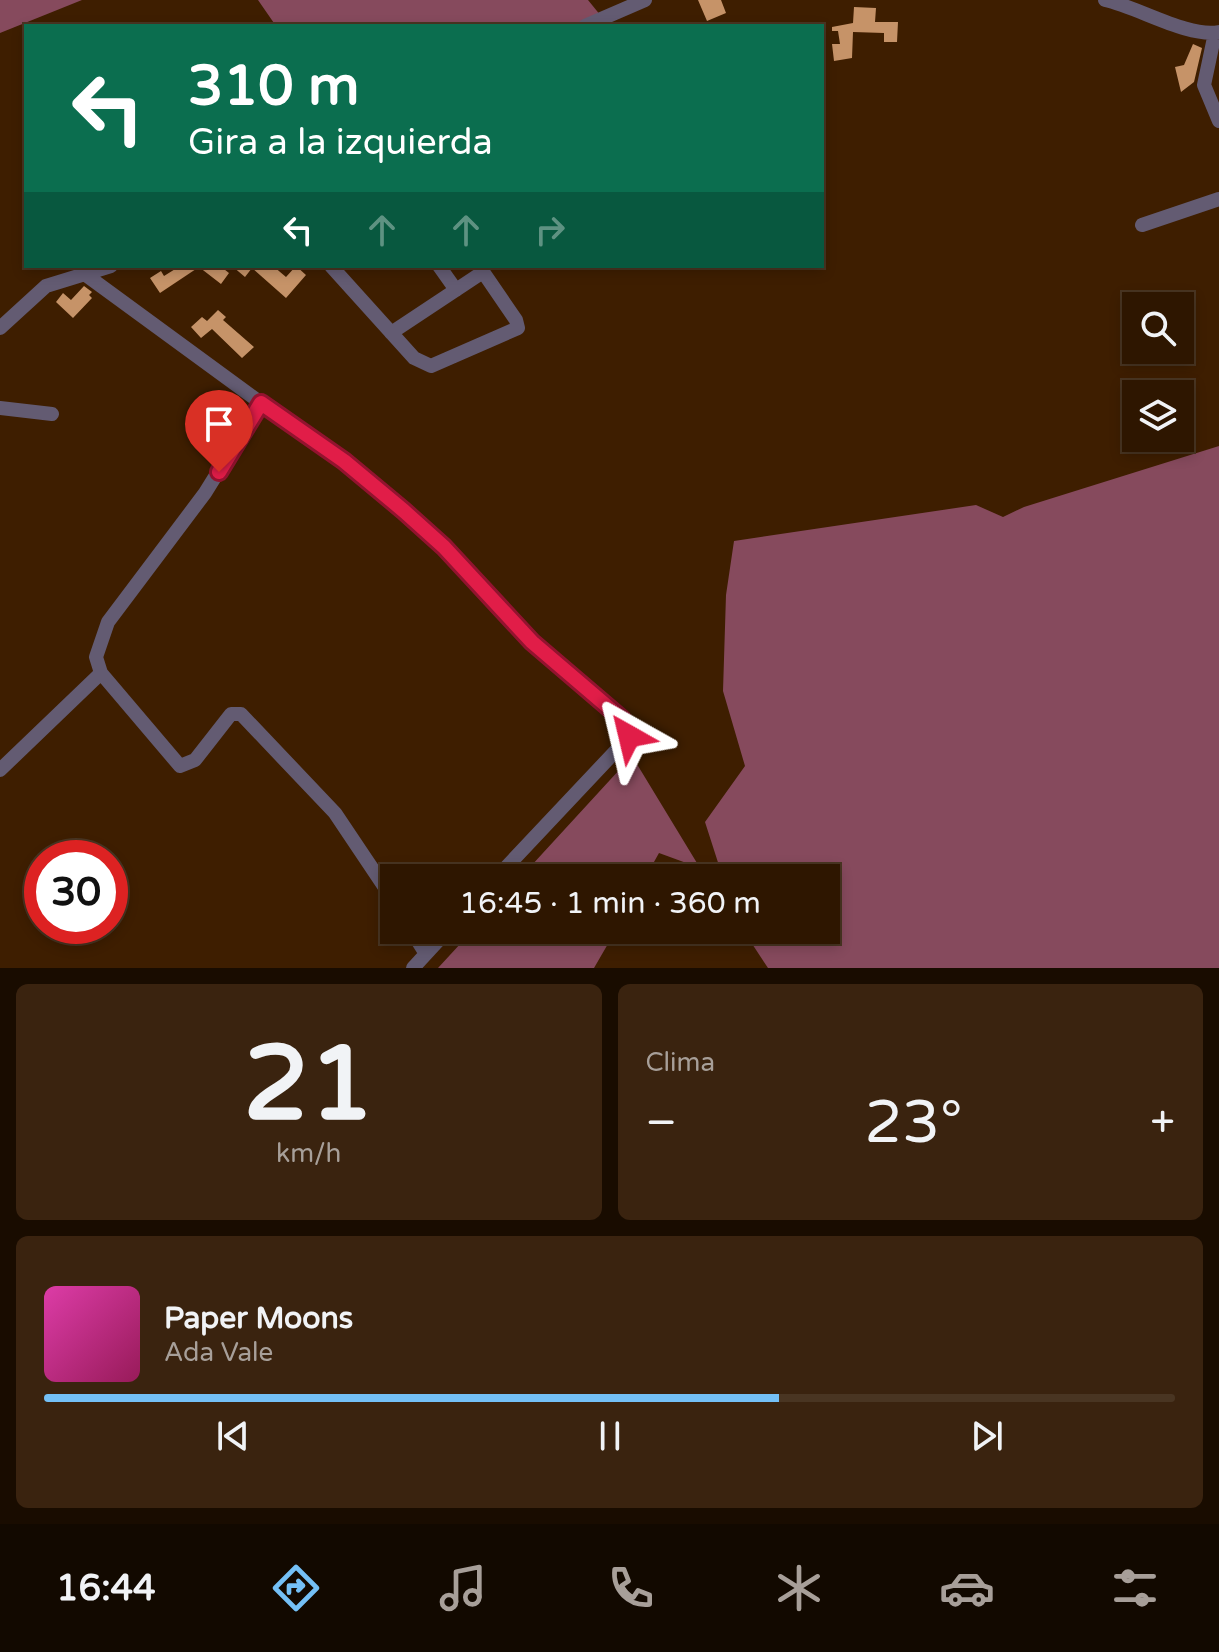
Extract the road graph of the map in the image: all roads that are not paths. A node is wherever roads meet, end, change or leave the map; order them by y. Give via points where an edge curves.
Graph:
1 (645, 0) edge
2 (1105, 0) edge
3 (590, 24) edge
4 (1217, 32) edge
5 (1219, 121) edge
6 (1219, 199) edge
7 (1142, 225) dead end
8 (105, 268) edge
9 (333, 268) edge
10 (440, 268) edge
11 (481, 269) edge
12 (86, 275) junction
13 (456, 290) junction
14 (0, 328) edge
15 (391, 333) junction
16 (261, 403) junction
17 (0, 408) edge
18 (52, 414) dead end
19 (101, 673) junction
20 (0, 770) edge
21 (509, 864) edge
22 (380, 880) edge
23 (420, 944) edge
24 (435, 944) edge
25 (426, 954) junction
26 (413, 968) edge

1 - 3 street
2 - 4 street via 1188,29
4 - 5 street via 1204,85
6 - 7 street
8 - 12 street
9 - 15 street
10 - 13 street
11 - 13 street
11 - 15 street via 516,320 518,328 512,333 431,366 417,361
12 - 14 street via 46,286
12 - 16 street
13 - 15 street
16 - 19 street via 205,493 108,622 96,657
16 - 21 street via 404,511 532,642 628,727 626,740
17 - 18 street
19 - 20 street
19 - 22 street via 180,766 195,760 231,714 241,714 335,813
23 - 25 street
24 - 25 street
25 - 26 street

